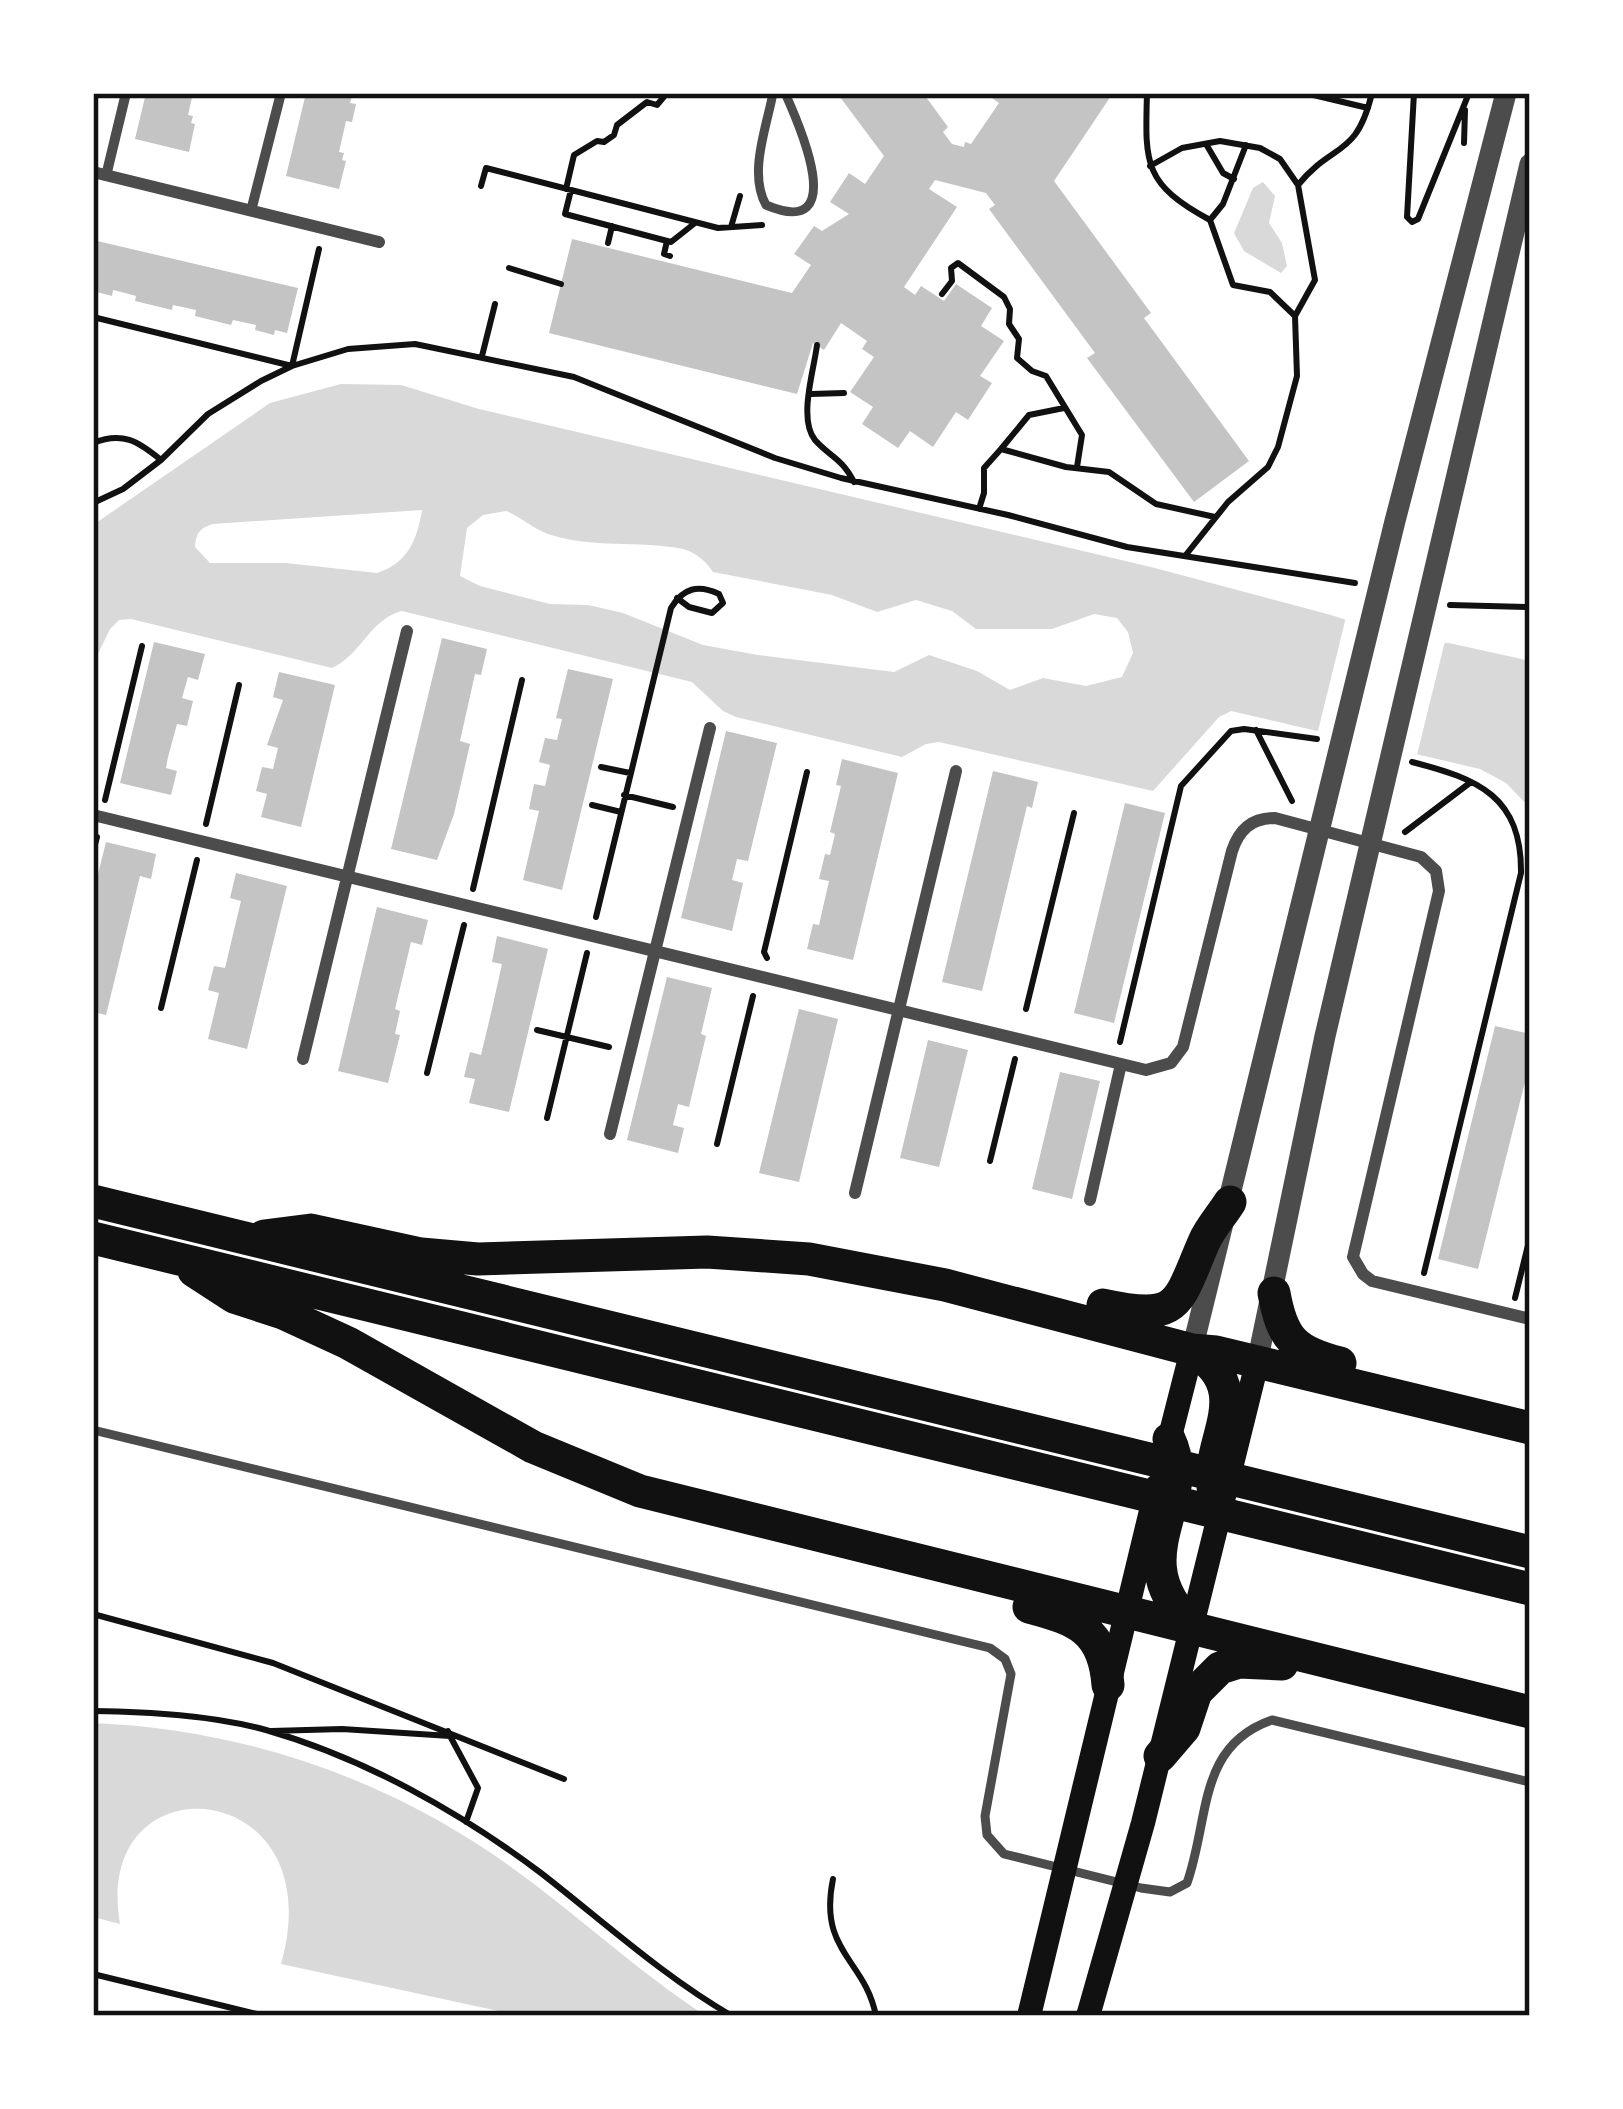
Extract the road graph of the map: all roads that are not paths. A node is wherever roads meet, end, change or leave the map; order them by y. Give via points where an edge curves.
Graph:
1 (126, 93) edge
2 (281, 93) edge
3 (773, 93) edge
4 (785, 93) edge
5 (1506, 93) edge
6 (1530, 164) edge
7 (99, 174) edge
8 (251, 211) junction
9 (379, 242) dead end
10 (407, 631) dead end
11 (710, 728) dead end
12 (956, 771) dead end
13 (97, 816) edge
14 (1320, 830) junction
15 (1371, 843) junction
16 (347, 876) junction
17 (655, 950) junction
18 (898, 1009) junction
19 (303, 1059) dead end
20 (1118, 1064) junction
21 (610, 1134) dead end
22 (855, 1192) dead end
23 (1090, 1200) dead end
24 (93, 1201) edge
25 (1230, 1202) junction
26 (93, 1238) edge
27 (244, 1238) junction
28 (172, 1257) junction
29 (1274, 1293) junction
30 (1043, 1308) junction
31 (1530, 1319) edge
32 (1192, 1350) junction
33 (1257, 1363) junction
34 (1402, 1397) junction
35 (1530, 1428) edge
36 (93, 1430) edge
37 (1169, 1439) junction
38 (1220, 1509) junction
39 (1530, 1552) edge
40 (978, 1575) junction
41 (1530, 1589) edge
42 (1127, 1610) junction
43 (1192, 1627) junction
44 (1400, 1680) junction
45 (1108, 1684) junction
46 (1530, 1712) edge
47 (1160, 1756) junction
48 (1530, 1782) edge
49 (1065, 1869) junction
50 (1123, 1883) junction
51 (1029, 2016) edge
52 (1088, 2016) edge

1 - 7 street
2 - 8 street
3 - 4 lane via 760,195 786,212 810,200 815,173
5 - 14 street
6 - 15 street
7 - 8 street
8 - 9 street
10 - 16 street
11 - 17 street
12 - 18 street
13 - 16 street
14 - 15 street
14 - 20 street via 1264,818 1239,833 1184,1047 1156,1070
14 - 25 street
15 - 29 street
15 - 31 street via 1426,860 1440,880 1354,1240 1356,1265 1372,1281
16 - 17 street
16 - 19 street
17 - 18 street
17 - 21 street
18 - 20 street
18 - 22 street
20 - 23 street
24 - 27 highway
25 - 30 highway via 1204,1239 1184,1293 1166,1307 1147,1312 1083,1300
25 - 32 street
26 - 28 highway
27 - 30 highway via 310,1230 421,1254 492,1259 707,1252 808,1259
27 - 39 highway
28 - 40 highway via 234,1297 348,1342 574,1467 708,1510
28 - 41 highway
29 - 33 street
29 - 34 highway via 1286,1333 1304,1353 1371,1371
30 - 32 highway
32 - 33 highway
32 - 37 main road
32 - 38 highway via 1216,1371 1225,1398 1211,1483
33 - 34 highway
33 - 38 main road
34 - 35 highway
36 - 49 lane via 990,1648 1011,1674 987,1835 1004,1854
37 - 42 main road
37 - 43 highway via 1180,1461 1160,1571 1172,1606
38 - 43 main road
40 - 42 highway
40 - 45 highway via 1002,1599 1084,1628 1106,1657
42 - 43 highway
42 - 45 main road
43 - 44 highway
43 - 47 main road
44 - 46 highway
44 - 47 highway via 1369,1688 1277,1662 1228,1664 1202,1684 1184,1728
45 - 49 main road
47 - 50 main road
48 - 50 lane via 1273,1720 1244,1732 1219,1758 1186,1883 1170,1892
49 - 50 lane
49 - 51 main road
50 - 52 main road

